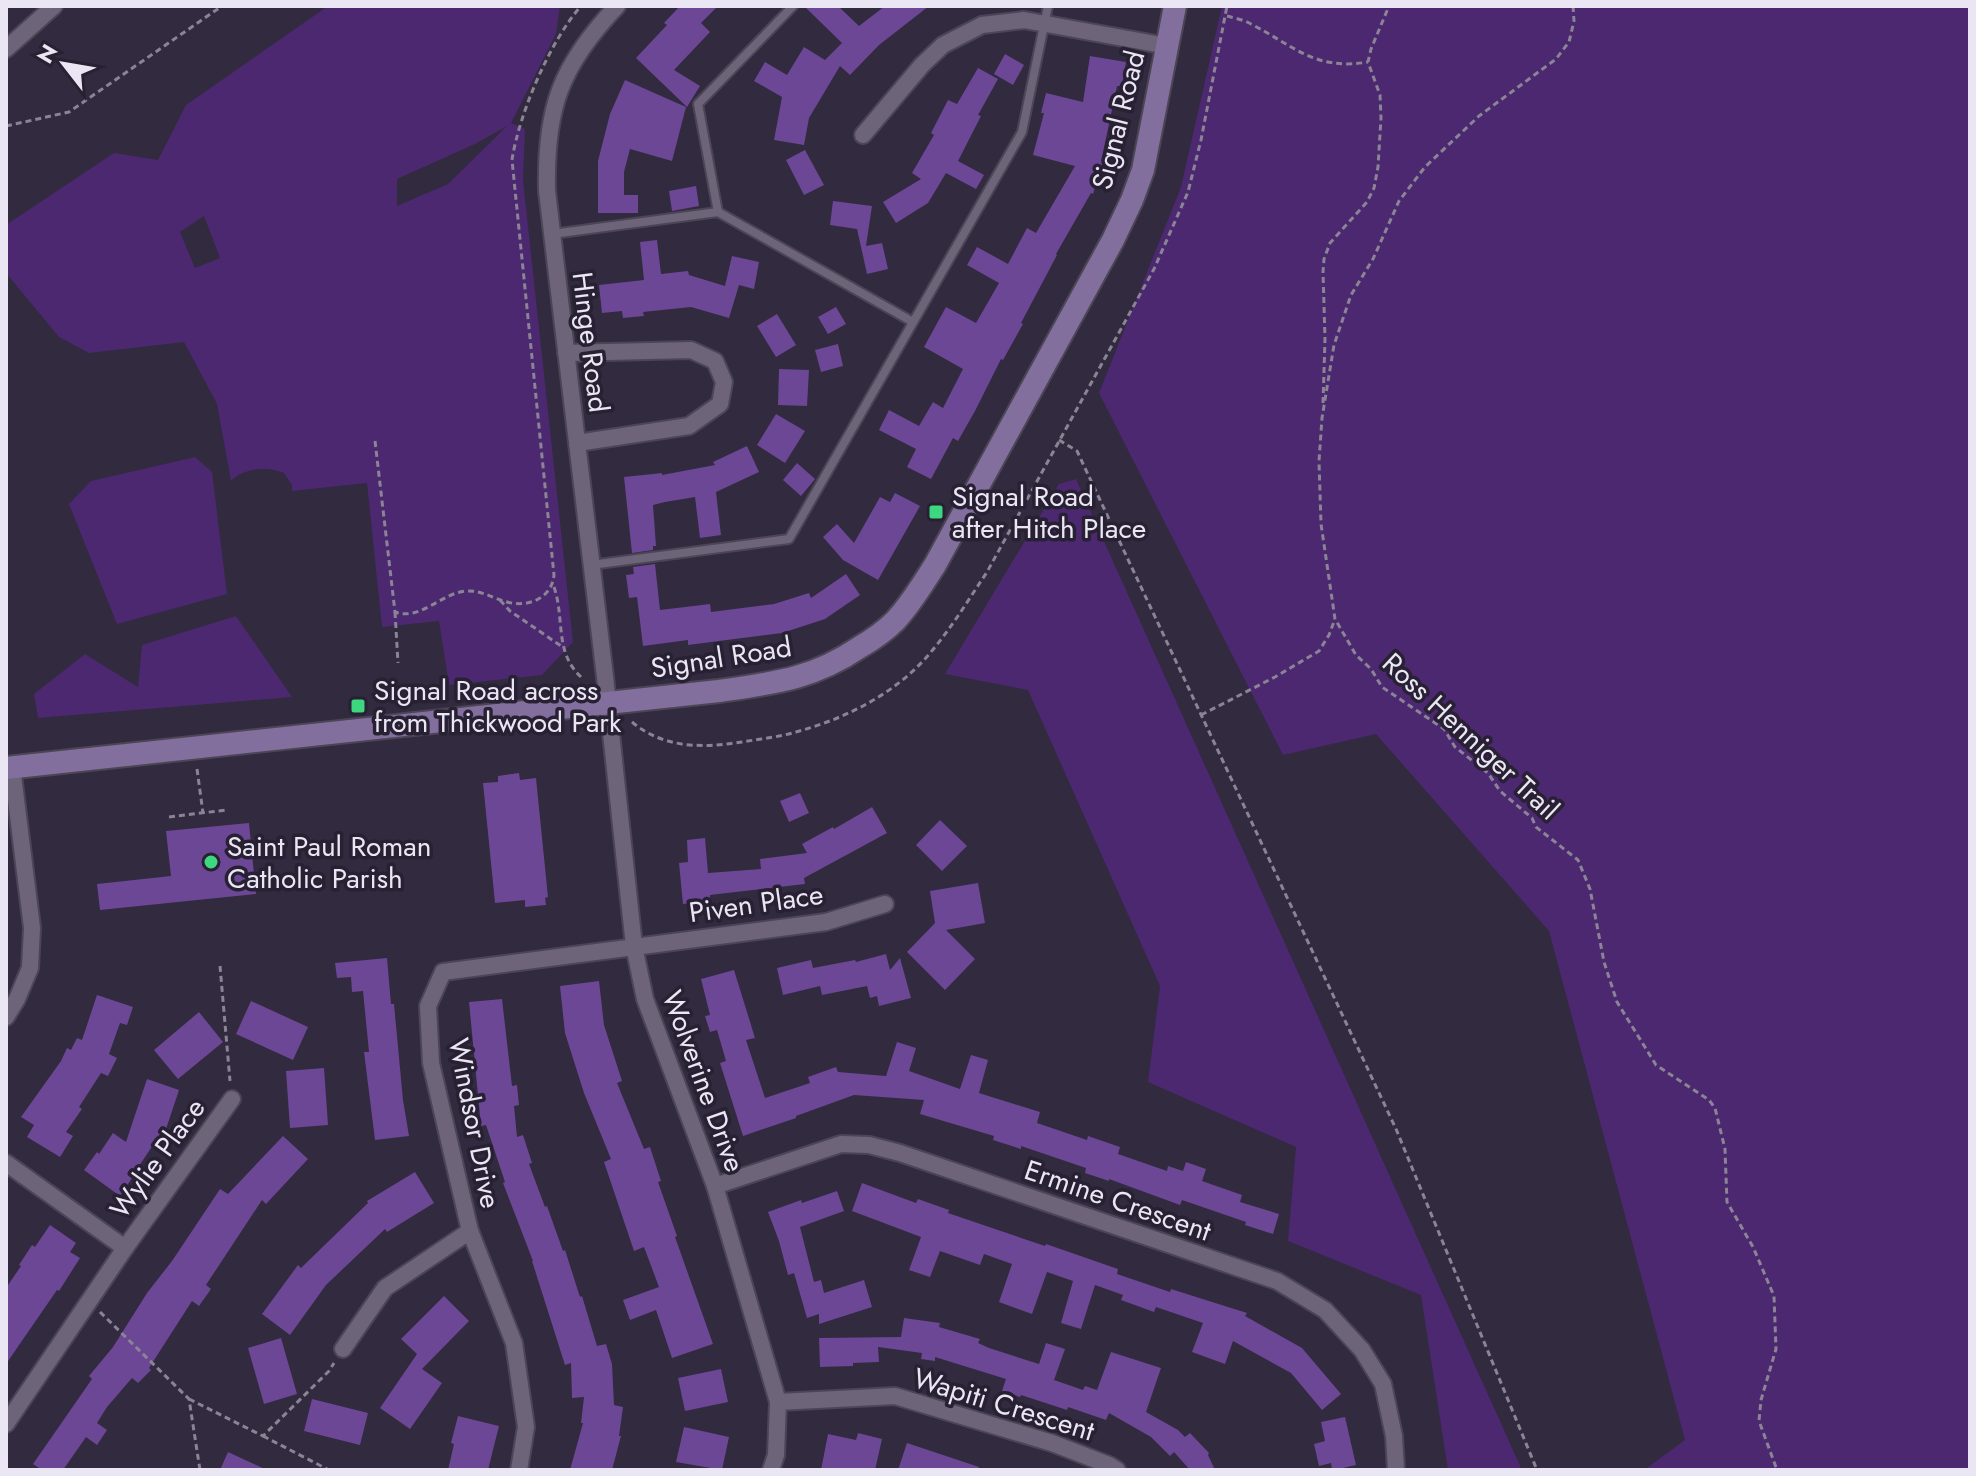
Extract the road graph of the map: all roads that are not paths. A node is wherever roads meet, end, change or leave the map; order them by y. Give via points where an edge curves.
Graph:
1 (54, 6) edge
2 (617, 6) edge
3 (793, 6) edge
4 (1048, 6) edge
5 (1175, 6) edge
6 (1044, 24) junction
7 (1167, 46) junction
8 (6, 49) edge
9 (863, 135) dead end
10 (718, 212) junction
11 (551, 234) junction
12 (913, 322) junction
13 (566, 353) junction
14 (577, 443) junction
15 (591, 565) junction
16 (607, 703) junction
17 (9, 768) edge
18 (885, 904) dead end
19 (634, 946) junction
20 (6, 1017) edge
21 (232, 1099) road end
22 (6, 1163) edge
23 (715, 1186) junction
24 (470, 1231) junction
25 (125, 1248) junction
26 (343, 1349) road end
27 (778, 1402) junction
28 (6, 1424) edge
29 (519, 1470) edge
30 (771, 1470) edge
31 (1117, 1470) edge
32 (1396, 1470) edge

1 - 8 street
2 - 11 street, Hinge Road via 578,55 555,102 546,156
3 - 10 lane via 698,104
4 - 6 lane
5 - 7 street, Signal Road
6 - 7 street
6 - 9 street via 1024,20 982,25 943,45
6 - 12 lane via 1022,132
7 - 16 street, Signal Road via 1150,142 1132,200 935,565 894,622 843,659 812,673 753,686
10 - 11 lane
10 - 12 lane
11 - 13 street, Hinge Road
12 - 15 lane via 789,539
13 - 14 street, Hinge Road
13 - 14 street via 691,350 715,361 724,382 720,404 689,426
14 - 15 street, Hinge Road
15 - 16 street, Hinge Road
16 - 17 street, Signal Road
16 - 19 street, Wolverine Drive
17 - 20 street via 32,928 30,968
18 - 19 street, Piven Place via 826,922
19 - 23 street, Wolverine Drive via 645,999
19 - 24 street, Windsor Drive via 443,972 428,1006 431,1063
21 - 25 street, Wylie Place
22 - 25 street
23 - 27 street, Wolverine Drive
23 - 32 street, Ermine Crescent via 841,1144 869,1145 1277,1281 1325,1310 1362,1350 1383,1384
24 - 26 street via 385,1288
24 - 29 street, Windsor Drive via 514,1343 526,1427
25 - 28 street
27 - 30 street, Wolverine Drive
27 - 31 street, Wapiti Crescent via 895,1396 1052,1443

